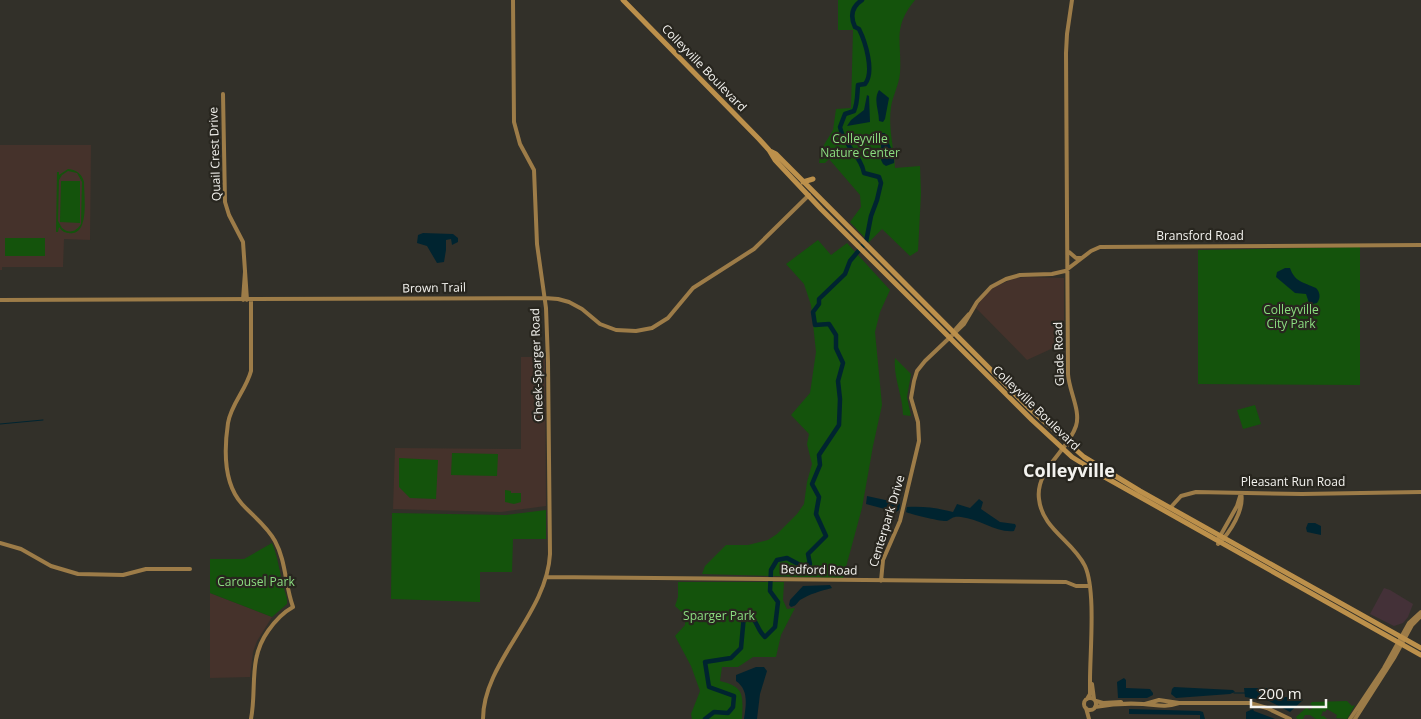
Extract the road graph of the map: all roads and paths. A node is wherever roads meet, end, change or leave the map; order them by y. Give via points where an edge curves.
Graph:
1 (513, 0) edge
2 (623, 0) edge
3 (1072, 0) edge
4 (223, 94) dead end
5 (790, 172) junction
6 (813, 179) dead end
7 (804, 182) junction
8 (812, 189) junction
9 (809, 195) junction
10 (850, 234) junction
11 (1421, 245) edge
12 (1068, 247) junction
13 (876, 258) junction
14 (1081, 258) junction
15 (1068, 270) junction
16 (545, 298) junction
17 (0, 300) edge
18 (247, 300) junction
19 (952, 335) junction
20 (1016, 399) junction
21 (1067, 443) junction
22 (1063, 448) junction
23 (1421, 492) edge
24 (1241, 493) junction
25 (1171, 507) junction
26 (1221, 539) junction
27 (0, 543) edge
28 (190, 569) dead end
29 (547, 577) junction
30 (1293, 579) junction
31 (881, 581) junction
32 (1090, 586) junction
33 (1421, 612) edge
34 (1421, 616) edge
35 (1415, 619) junction
36 (1403, 637) junction
37 (1400, 643) junction
38 (1421, 648) edge
39 (1421, 655) edge
40 (1090, 680) junction
41 (1087, 699) junction
42 (1095, 700) junction
43 (1123, 704) junction
44 (1361, 705) junction
45 (1086, 708) junction
46 (1094, 708) junction
47 (251, 719) edge
48 (483, 719) edge
49 (1090, 719) edge
50 (1290, 719) edge
51 (1350, 719) edge
52 (1355, 719) edge

1 - 16 street, Cheek-Sparger Road via 514,122 536,181 537,244
2 - 5 main road, Colleyville Boulevard
3 - 12 street, Glade Road via 1066,53
4 - 18 street, Quail Crest Drive via 225,202 243,242
5 - 7 main road, Colleyville Boulevard
5 - 9 main road, Colleyville Boulevard
6 - 7 main road
7 - 8 main road, Colleyville Boulevard
8 - 9 main road
8 - 10 main road, Colleyville Boulevard
9 - 10 main road, Colleyville Boulevard
9 - 16 street, Brown Trail via 754,248 692,288 668,318 652,328 616,330 600,324 569,302
10 - 13 main road, Colleyville Boulevard
11 - 14 street, Bransford Road via 1100,247
12 - 14 street via 1072,256
12 - 15 street, Glade Road
13 - 19 main road, Colleyville Boulevard
13 - 19 main road, Colleyville Boulevard
14 - 15 street, Bransford Road
15 - 19 street, Centerpark Drive via 1020,275 991,287
15 - 21 street, Glade Road via 1068,384 1077,420
16 - 18 street, Brown Trail
16 - 29 street, Cheek-Sparger Road via 550,554
17 - 18 street, Brown Trail
18 - 47 street, Quail Crest Drive via 251,371 229,417 227,470 240,502 275,540 293,607 274,622 258,647
19 - 20 main road, Colleyville Boulevard
19 - 31 street, Centerpark Drive via 922,365 914,381 911,398 919,441 900,521 883,560
20 - 21 main road, Colleyville Boulevard
20 - 22 main road, Colleyville Boulevard
21 - 22 street, Glade Road
21 - 25 main road, Colleyville Boulevard via 1100,468
22 - 26 main road, Colleyville Boulevard via 1084,465
22 - 32 street, Glade Road via 1042,479 1038,498 1046,519 1081,558
23 - 24 street, Pleasant Run Road
24 - 25 street, Pleasant Run Road via 1190,492 1178,498
24 - 26 street
25 - 26 main road, Colleyville Boulevard
26 - 30 main road, Colleyville Boulevard
27 - 28 street via 21,549 51,566 78,574 123,575 146,569
29 - 31 street, Bedford Road
29 - 48 street, Cheek-Sparger Road via 494,676 486,695
30 - 36 main road, Colleyville Boulevard
30 - 37 main road, Colleyville Boulevard
31 - 32 street, Bedford Road via 1066,582
32 - 40 street, Glade Road
33 - 35 street
34 - 35 street
35 - 36 street
36 - 37 street
36 - 38 main road, Colleyville Boulevard
37 - 39 main road, Colleyville Boulevard
37 - 44 street
40 - 41 street, Glade Road
40 - 42 street, Glade Road
41 - 42 street
41 - 45 street, Glade Road via 1084,703
42 - 43 street
42 - 46 street, Glade Road
43 - 46 street
43 - 50 street via 1254,704
44 - 51 street
44 - 52 street
45 - 46 street
45 - 49 street, Glade Road
46 - 49 street, Glade Road

